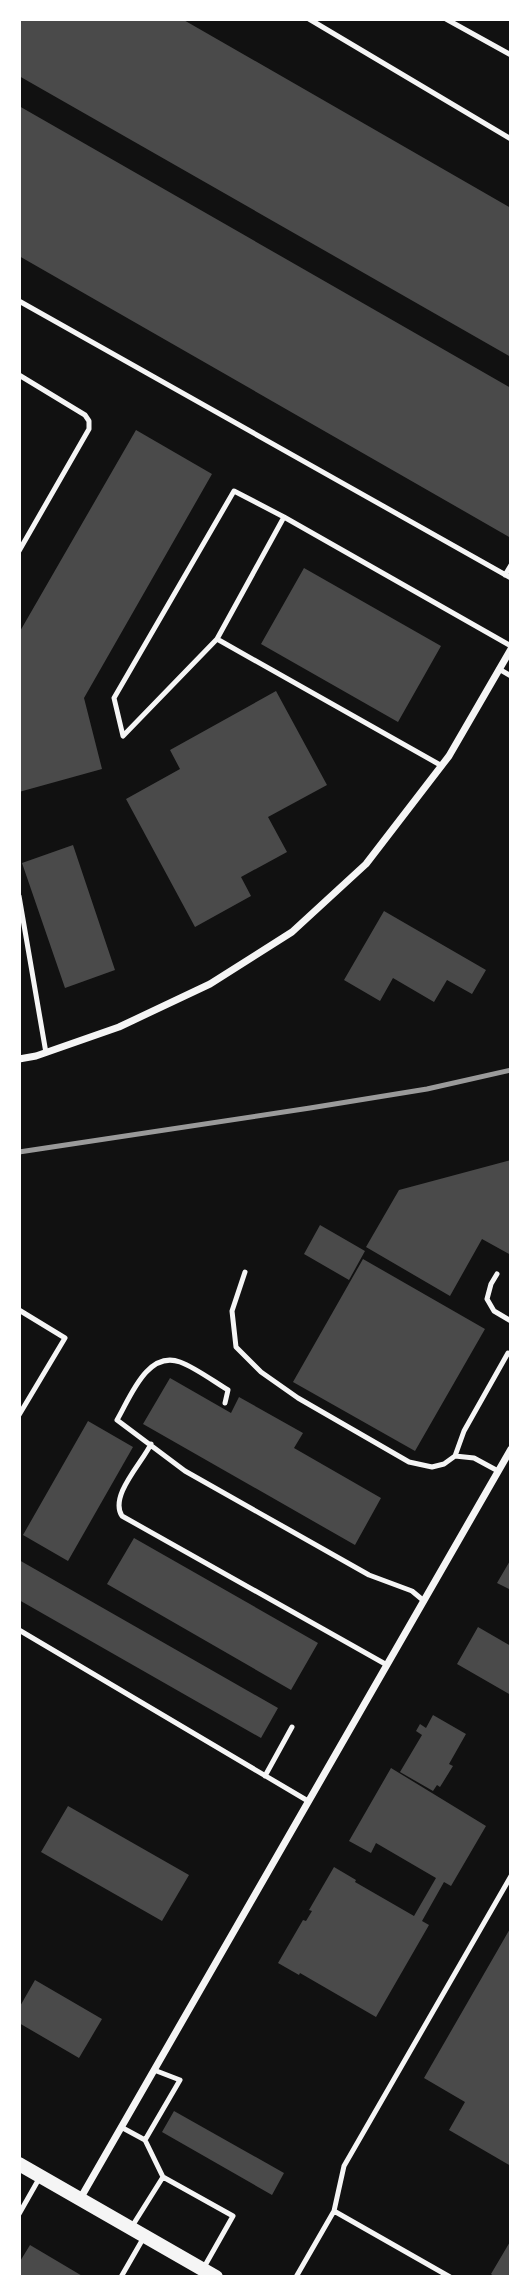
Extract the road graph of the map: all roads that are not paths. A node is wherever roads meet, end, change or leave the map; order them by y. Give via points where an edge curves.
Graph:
1 (309, 19) edge
2 (446, 19) edge
3 (511, 55) edge
4 (511, 139) edge
5 (19, 301) edge
6 (19, 375) edge
7 (284, 517) junction
8 (19, 551) edge
9 (511, 565) edge
10 (508, 576) edge
11 (217, 639) junction
12 (511, 647) edge
13 (499, 669) junction
14 (511, 676) edge
15 (442, 766) junction
16 (19, 896) edge
17 (46, 1053) junction
18 (19, 1059) edge
19 (245, 1272) dead end
20 (497, 1274) dead end
21 (19, 1310) edge
22 (511, 1321) edge
23 (510, 1353) edge
24 (225, 1404) dead end
25 (19, 1415) edge
26 (151, 1444) junction
27 (511, 1449) edge
28 (455, 1456) junction
29 (498, 1471) junction
30 (424, 1601) junction
31 (19, 1630) edge
32 (387, 1665) junction
33 (292, 1727) dead end
34 (265, 1776) junction
35 (308, 1801) junction
36 (511, 1876) edge
37 (154, 2070) junction
38 (121, 2127) junction
39 (145, 2140) junction
40 (19, 2164) edge
41 (40, 2176) junction
42 (163, 2177) junction
43 (80, 2199) junction
44 (334, 2211) junction
45 (19, 2214) edge
46 (131, 2228) junction
47 (145, 2236) junction
48 (210, 2273) edge
49 (121, 2277) edge
50 (296, 2277) edge
51 (450, 2277) edge

1 - 4 lane
2 - 3 lane
5 - 10 lane
6 - 8 lane via 85,415 89,429
7 - 11 lane
7 - 11 lane via 234,491 114,698 123,736
7 - 12 lane
9 - 10 lane
11 - 15 lane
12 - 13 street
13 - 14 lane
13 - 15 street
15 - 17 street via 366,864 292,932 210,984 119,1027
16 - 17 lane
17 - 18 street
19 - 28 lane via 232,1311 236,1347 261,1371 298,1398 409,1462 432,1467
20 - 22 lane via 487,1299 494,1311
21 - 25 lane via 65,1338
23 - 28 lane
24 - 26 lane via 228,1390 179,1361 163,1360 148,1369 117,1420
26 - 30 lane via 185,1471
26 - 32 lane via 118,1500 122,1516
27 - 29 street
28 - 29 lane via 474,1458
29 - 30 street
30 - 32 street
31 - 34 lane
32 - 35 street
33 - 34 lane
34 - 35 lane
35 - 37 street
36 - 44 lane via 344,2166
37 - 38 street
37 - 39 lane via 180,2080
38 - 39 lane
38 - 43 street
39 - 42 lane
40 - 41 main road
41 - 43 main road
41 - 45 lane
42 - 46 lane
42 - 48 lane via 233,2216
43 - 46 main road
44 - 50 lane
44 - 51 lane
46 - 47 main road
47 - 48 main road
47 - 49 lane

